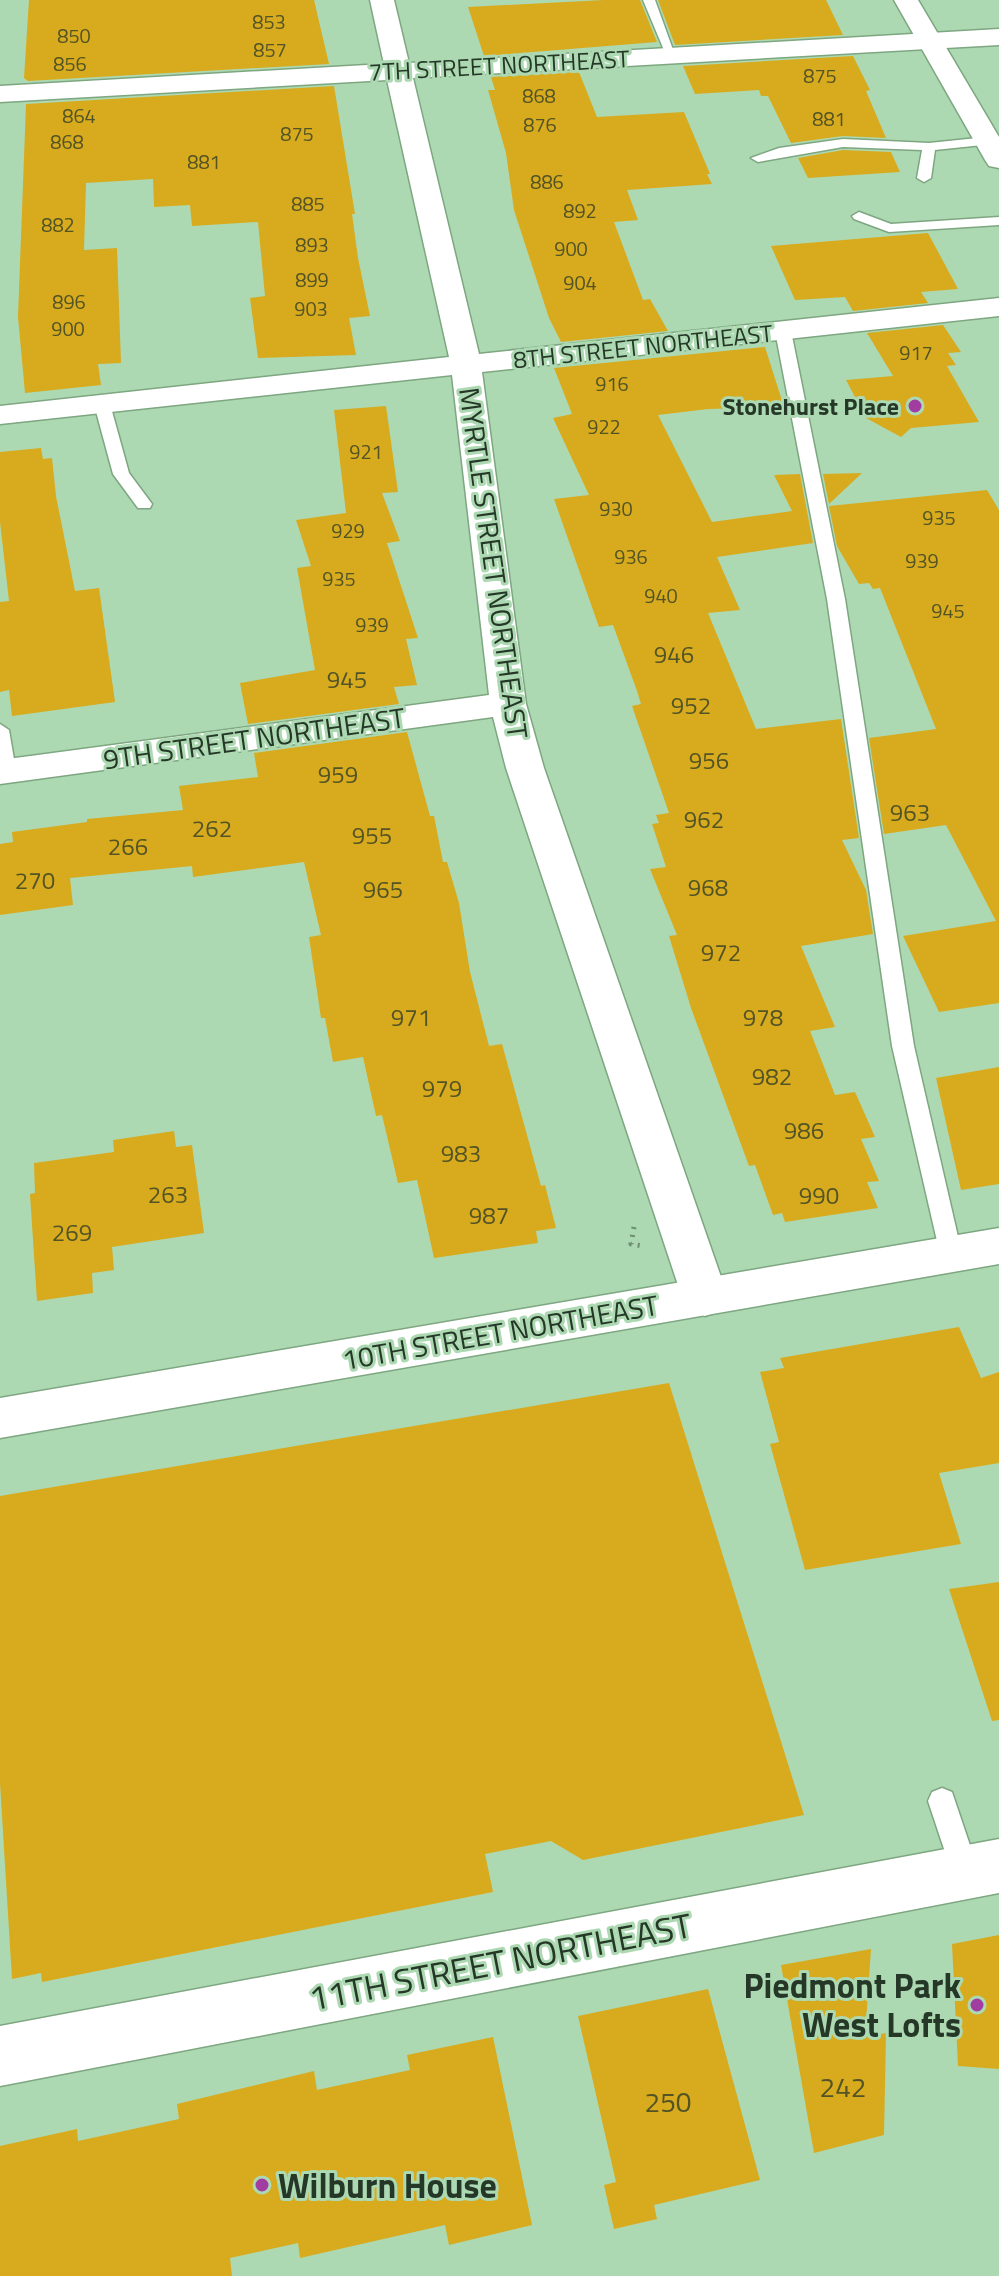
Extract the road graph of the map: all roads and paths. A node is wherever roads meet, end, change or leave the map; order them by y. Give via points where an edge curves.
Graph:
1 (382, 0) edge
2 (649, 0) edge
3 (906, 0) edge
4 (999, 37) edge
5 (928, 40) junction
6 (672, 55) junction
7 (398, 71) junction
8 (0, 94) edge
9 (929, 147) junction
10 (993, 151) edge
11 (758, 158) dead end
12 (924, 178) dead end
13 (859, 216) dead end
14 (999, 221) edge
15 (999, 307) edge
16 (783, 331) junction
17 (466, 365) junction
18 (102, 404) junction
19 (0, 415) edge
20 (144, 504) dead end
21 (508, 704) junction
22 (0, 730) edge
23 (3, 771) edge
24 (999, 1246) edge
25 (951, 1254) junction
26 (705, 1297) junction
27 (0, 1418) edge
28 (942, 1801) dead end
29 (982, 1869) edge
30 (0, 2056) edge

1 - 7 street, MYRTLE STREET NORTHEAST
2 - 6 lane
3 - 5 street
4 - 5 street, 7TH STREET NORTHEAST
5 - 6 street, 7TH STREET NORTHEAST
5 - 10 street
6 - 7 street, 7TH STREET NORTHEAST
7 - 8 street, 7TH STREET NORTHEAST
7 - 17 street, MYRTLE STREET NORTHEAST
9 - 10 lane
9 - 11 lane via 838,142
9 - 12 lane
13 - 14 lane via 889,228
15 - 16 street, 8TH STREET NORTHEAST
16 - 17 street, 8TH STREET NORTHEAST
16 - 25 lane via 836,599 903,1046
17 - 18 street, 8TH STREET NORTHEAST
17 - 21 street, MYRTLE STREET NORTHEAST
18 - 19 street, 8TH STREET NORTHEAST
18 - 20 lane via 121,474
21 - 23 street, 9TH STREET NORTHEAST
21 - 26 street, MYRTLE STREET NORTHEAST via 525,768
22 - 23 lane
24 - 25 street, 10TH STREET NORTHEAST
25 - 26 street, 10TH STREET NORTHEAST
26 - 27 street, 10TH STREET NORTHEAST
28 - 29 lane
29 - 30 street, 11TH STREET NORTHEAST

